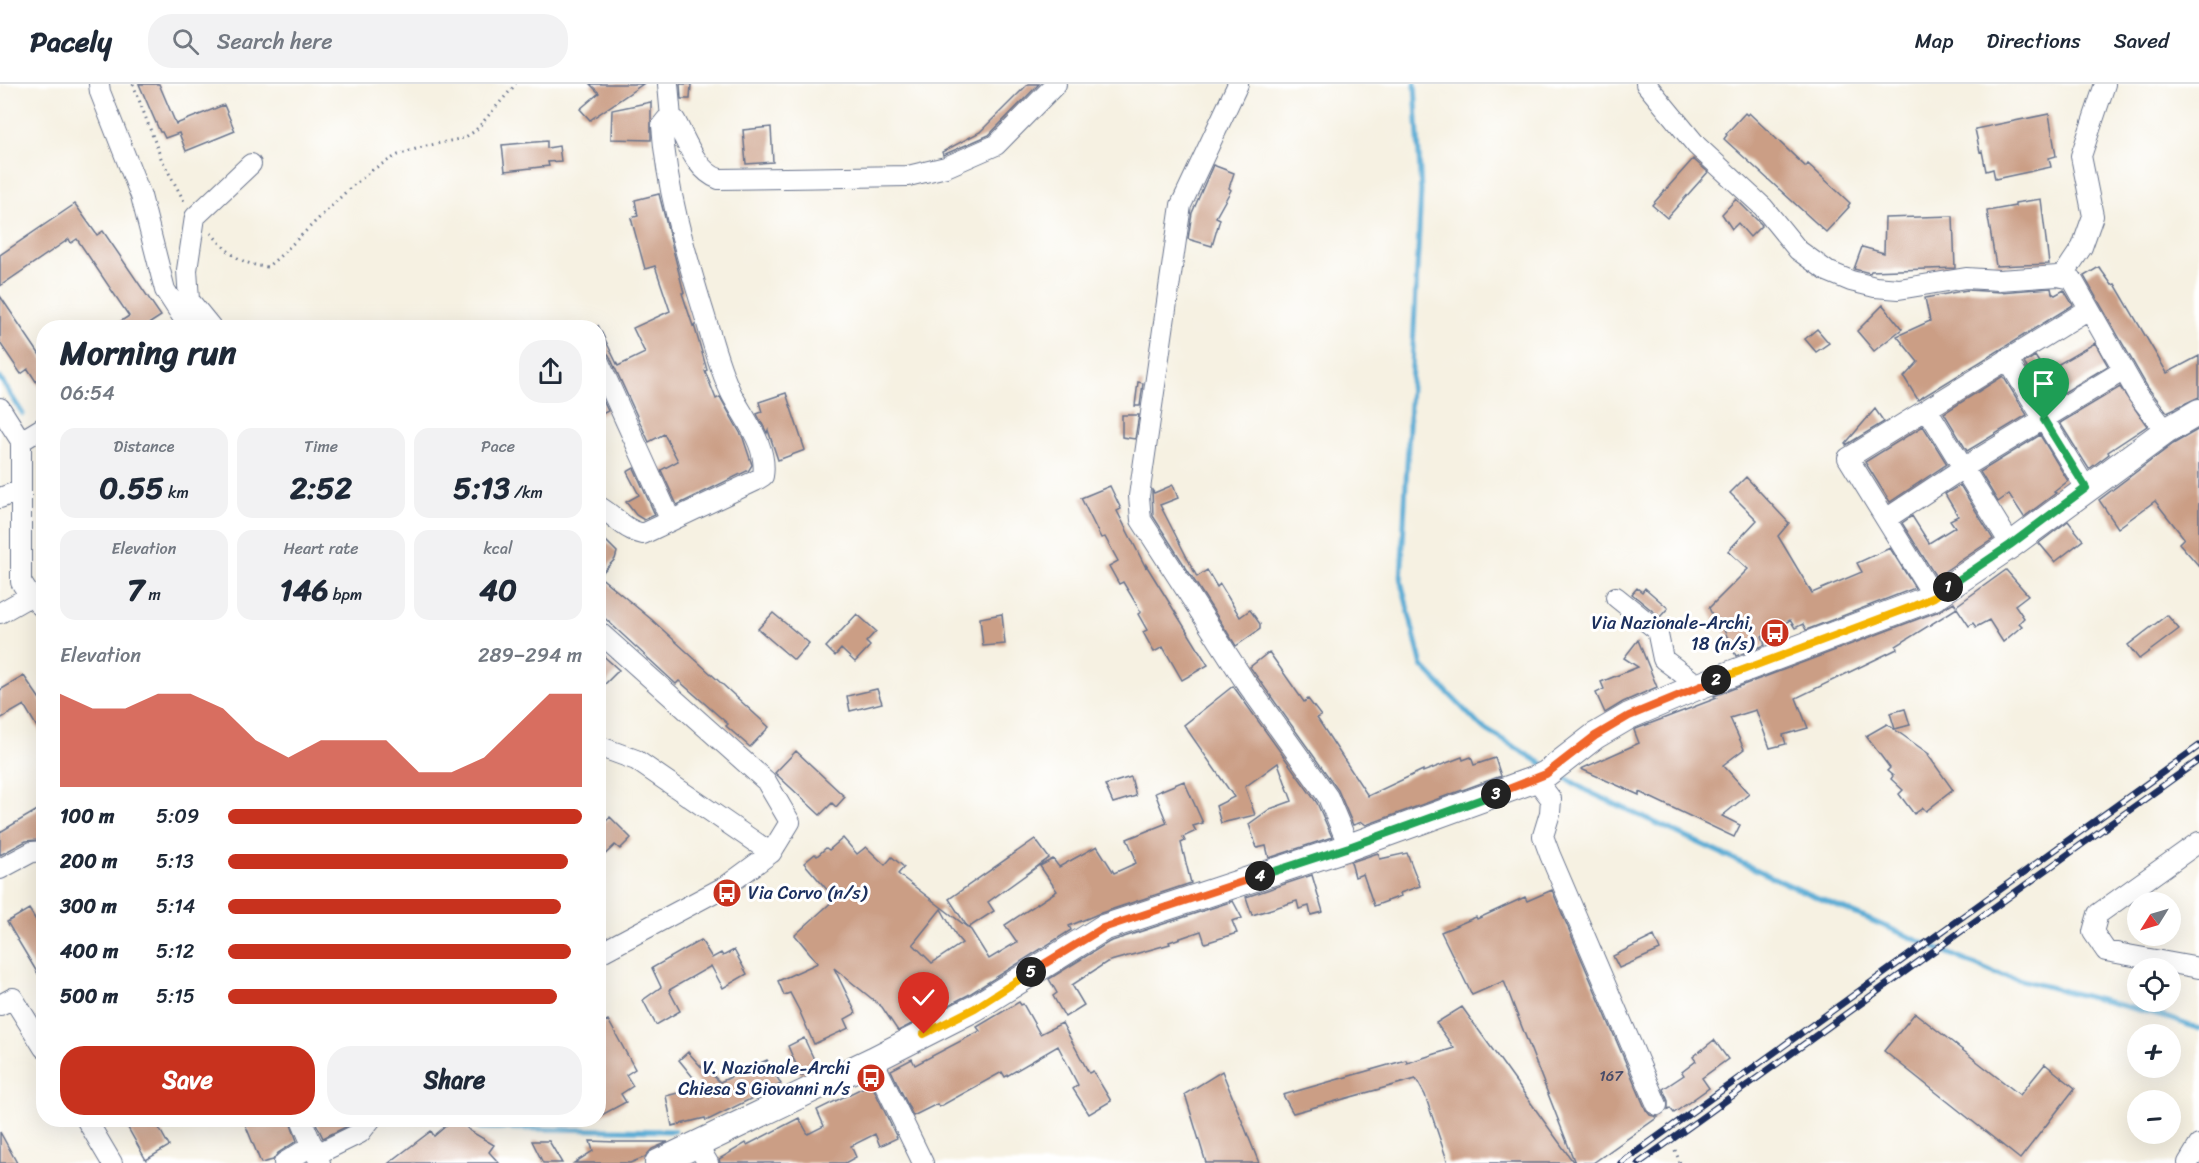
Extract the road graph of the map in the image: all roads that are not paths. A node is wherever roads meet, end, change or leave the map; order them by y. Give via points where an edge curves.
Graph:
1 (99, 84) edge
2 (668, 84) edge
3 (1056, 84) edge
4 (1238, 84) edge
5 (1646, 84) edge
6 (2105, 84) edge
7 (671, 118) junction
8 (251, 164) dead end
9 (2062, 277) junction
10 (2089, 309) junction
11 (184, 320) edge
12 (205, 320) edge
13 (2007, 359) junction
14 (2124, 370) junction
15 (606, 378) edge
16 (0, 408) edge
17 (1927, 409) junction
18 (2199, 412) edge
19 (2044, 420) junction
20 (2166, 431) junction
21 (36, 432) edge
22 (21, 441) junction
23 (1963, 468) junction
24 (2086, 488) junction
25 (21, 490) junction
26 (0, 498) edge
27 (606, 511) edge
28 (1886, 519) junction
29 (671, 521) junction
30 (2010, 545) junction
31 (1616, 597) dead end
32 (1934, 597) junction
33 (36, 602) edge
34 (36, 603) edge
35 (0, 613) edge
36 (606, 638) edge
37 (1699, 686) junction
38 (606, 749) edge
39 (1541, 777) junction
40 (2199, 842) edge
41 (1349, 847) junction
42 (36, 852) edge
43 (771, 853) junction
44 (0, 869) edge
45 (606, 950) edge
46 (2199, 968) edge
47 (0, 1005) edge
48 (36, 1035) edge
49 (873, 1060) junction
50 (1657, 1105) dead end
51 (91, 1127) edge
52 (305, 1127) edge
53 (364, 1127) edge
54 (2199, 1145) edge
55 (317, 1154) edge
56 (702, 1154) edge
57 (112, 1163) edge
58 (284, 1163) edge
59 (658, 1163) edge
60 (923, 1163) edge
61 (2188, 1163) edge

1 - 11 street via 141,196 165,290
2 - 7 street
3 - 7 street via 996,145 946,167 908,176 719,179 702,170
4 - 41 street via 1181,205 1139,496 1142,520 1244,680 1328,797
5 - 9 street via 1697,146 1763,207 1798,250 1827,270 1859,283 1899,289 1966,278
6 - 9 street via 2081,156 2093,216 2082,247
7 - 29 street via 662,124 664,152 684,246 730,392 765,463 763,476 755,481
8 - 12 street via 195,217 187,270 189,300
9 - 10 street via 2072,279
10 - 13 street
10 - 14 street
13 - 17 street
13 - 19 street
14 - 19 street
14 - 20 street
15 - 29 street
16 - 22 street
17 - 23 street
17 - 28 street via 1848,458
18 - 20 main road
19 - 23 street
19 - 24 street
20 - 24 main road
21 - 22 street
22 - 25 street
23 - 28 street
23 - 30 street
24 - 30 main road
25 - 26 street
25 - 33 street via 21,582
27 - 29 street via 637,533 644,534
28 - 32 street
30 - 32 main road
31 - 37 street via 1657,630 1663,659
32 - 37 main road
34 - 35 street
36 - 43 street via 766,781 790,822
37 - 39 main road via 1629,716
38 - 43 street via 636,760
39 - 41 main road
39 - 50 street via 1551,799 1543,836
40 - 46 street via 2098,914 2093,932 2106,951
41 - 49 main road via 1103,928 975,1008
42 - 44 street
43 - 45 street via 726,886
47 - 48 street via 13,998
49 - 56 main road
49 - 60 street
51 - 57 street
52 - 55 street
53 - 55 street via 360,1133
54 - 61 street
55 - 58 street
56 - 59 main road

